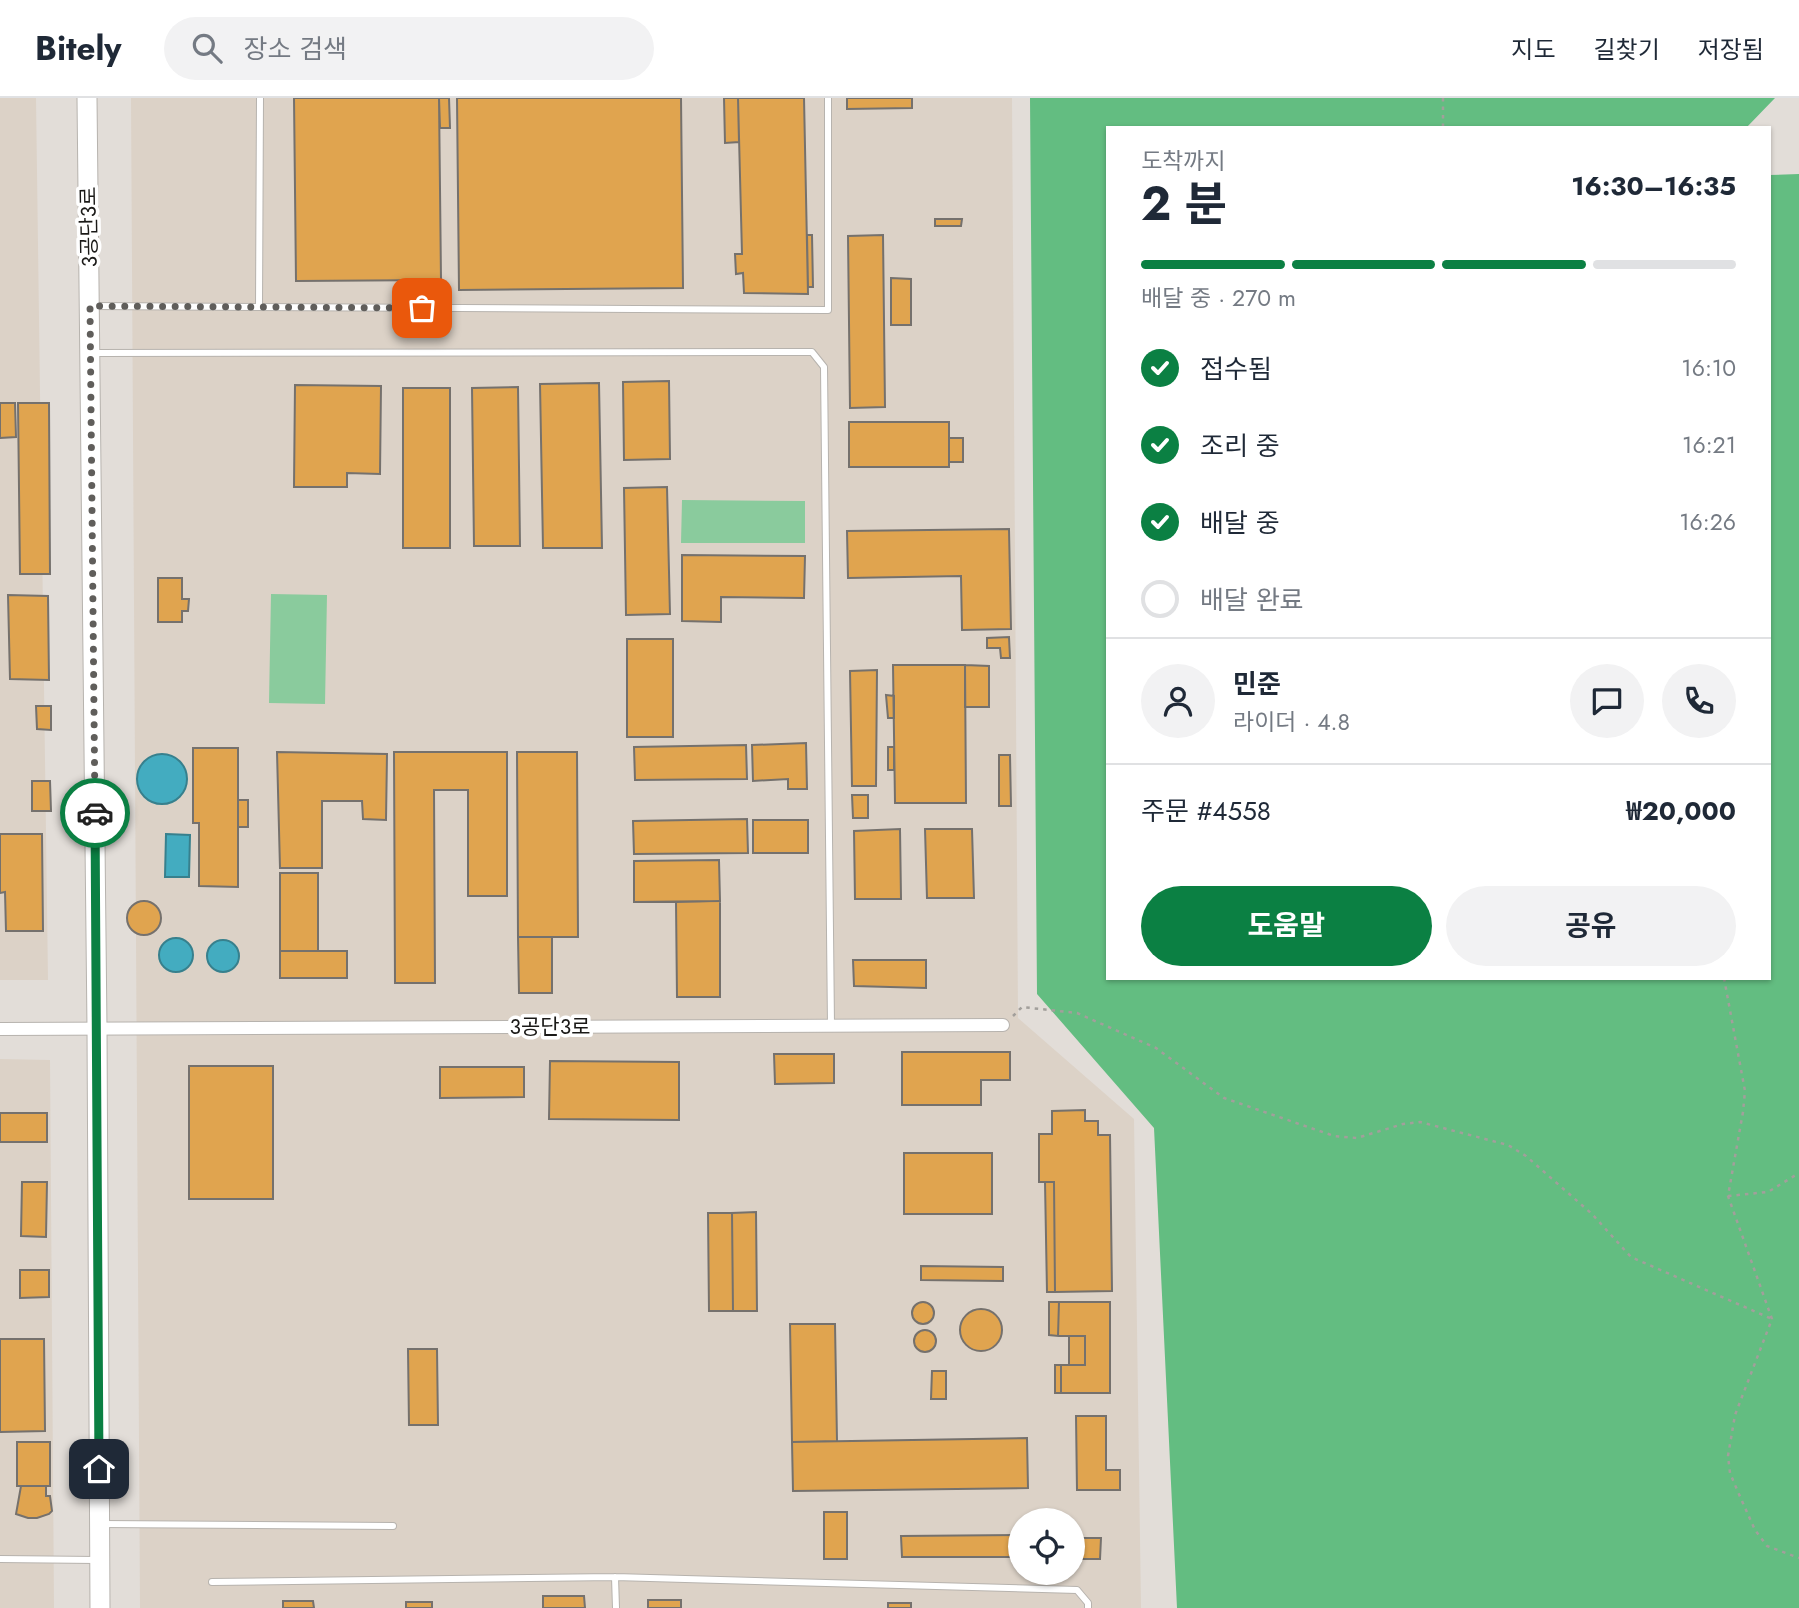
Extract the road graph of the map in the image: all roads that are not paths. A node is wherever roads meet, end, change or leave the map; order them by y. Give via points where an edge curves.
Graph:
1 (88, 98) edge
2 (260, 98) edge
3 (828, 98) edge
4 (90, 306) junction
5 (260, 307) junction
6 (90, 353) junction
7 (1003, 1025) road end
8 (831, 1026) junction
9 (0, 1029) edge
10 (97, 1029) junction
11 (99, 1524) junction
12 (393, 1527) dead end
13 (0, 1559) edge
14 (100, 1560) junction
15 (615, 1577) junction
16 (212, 1582) dead end
17 (100, 1608) edge
18 (616, 1608) edge
19 (1088, 1608) edge

1 - 4 main road, 3공단3로
2 - 5 lane
3 - 5 lane via 828,310
4 - 5 lane
4 - 6 main road, 3공단3로
6 - 8 lane via 812,352 824,367
6 - 10 main road, 3공단3로
7 - 8 street, 3공단3로
8 - 10 street, 3공단3로
9 - 10 street
10 - 11 main road, 3공단3로
11 - 12 lane
11 - 14 main road, 3공단3로
13 - 14 lane
14 - 17 main road, 3공단3로
15 - 16 lane
15 - 18 lane
15 - 19 lane via 1077,1590

